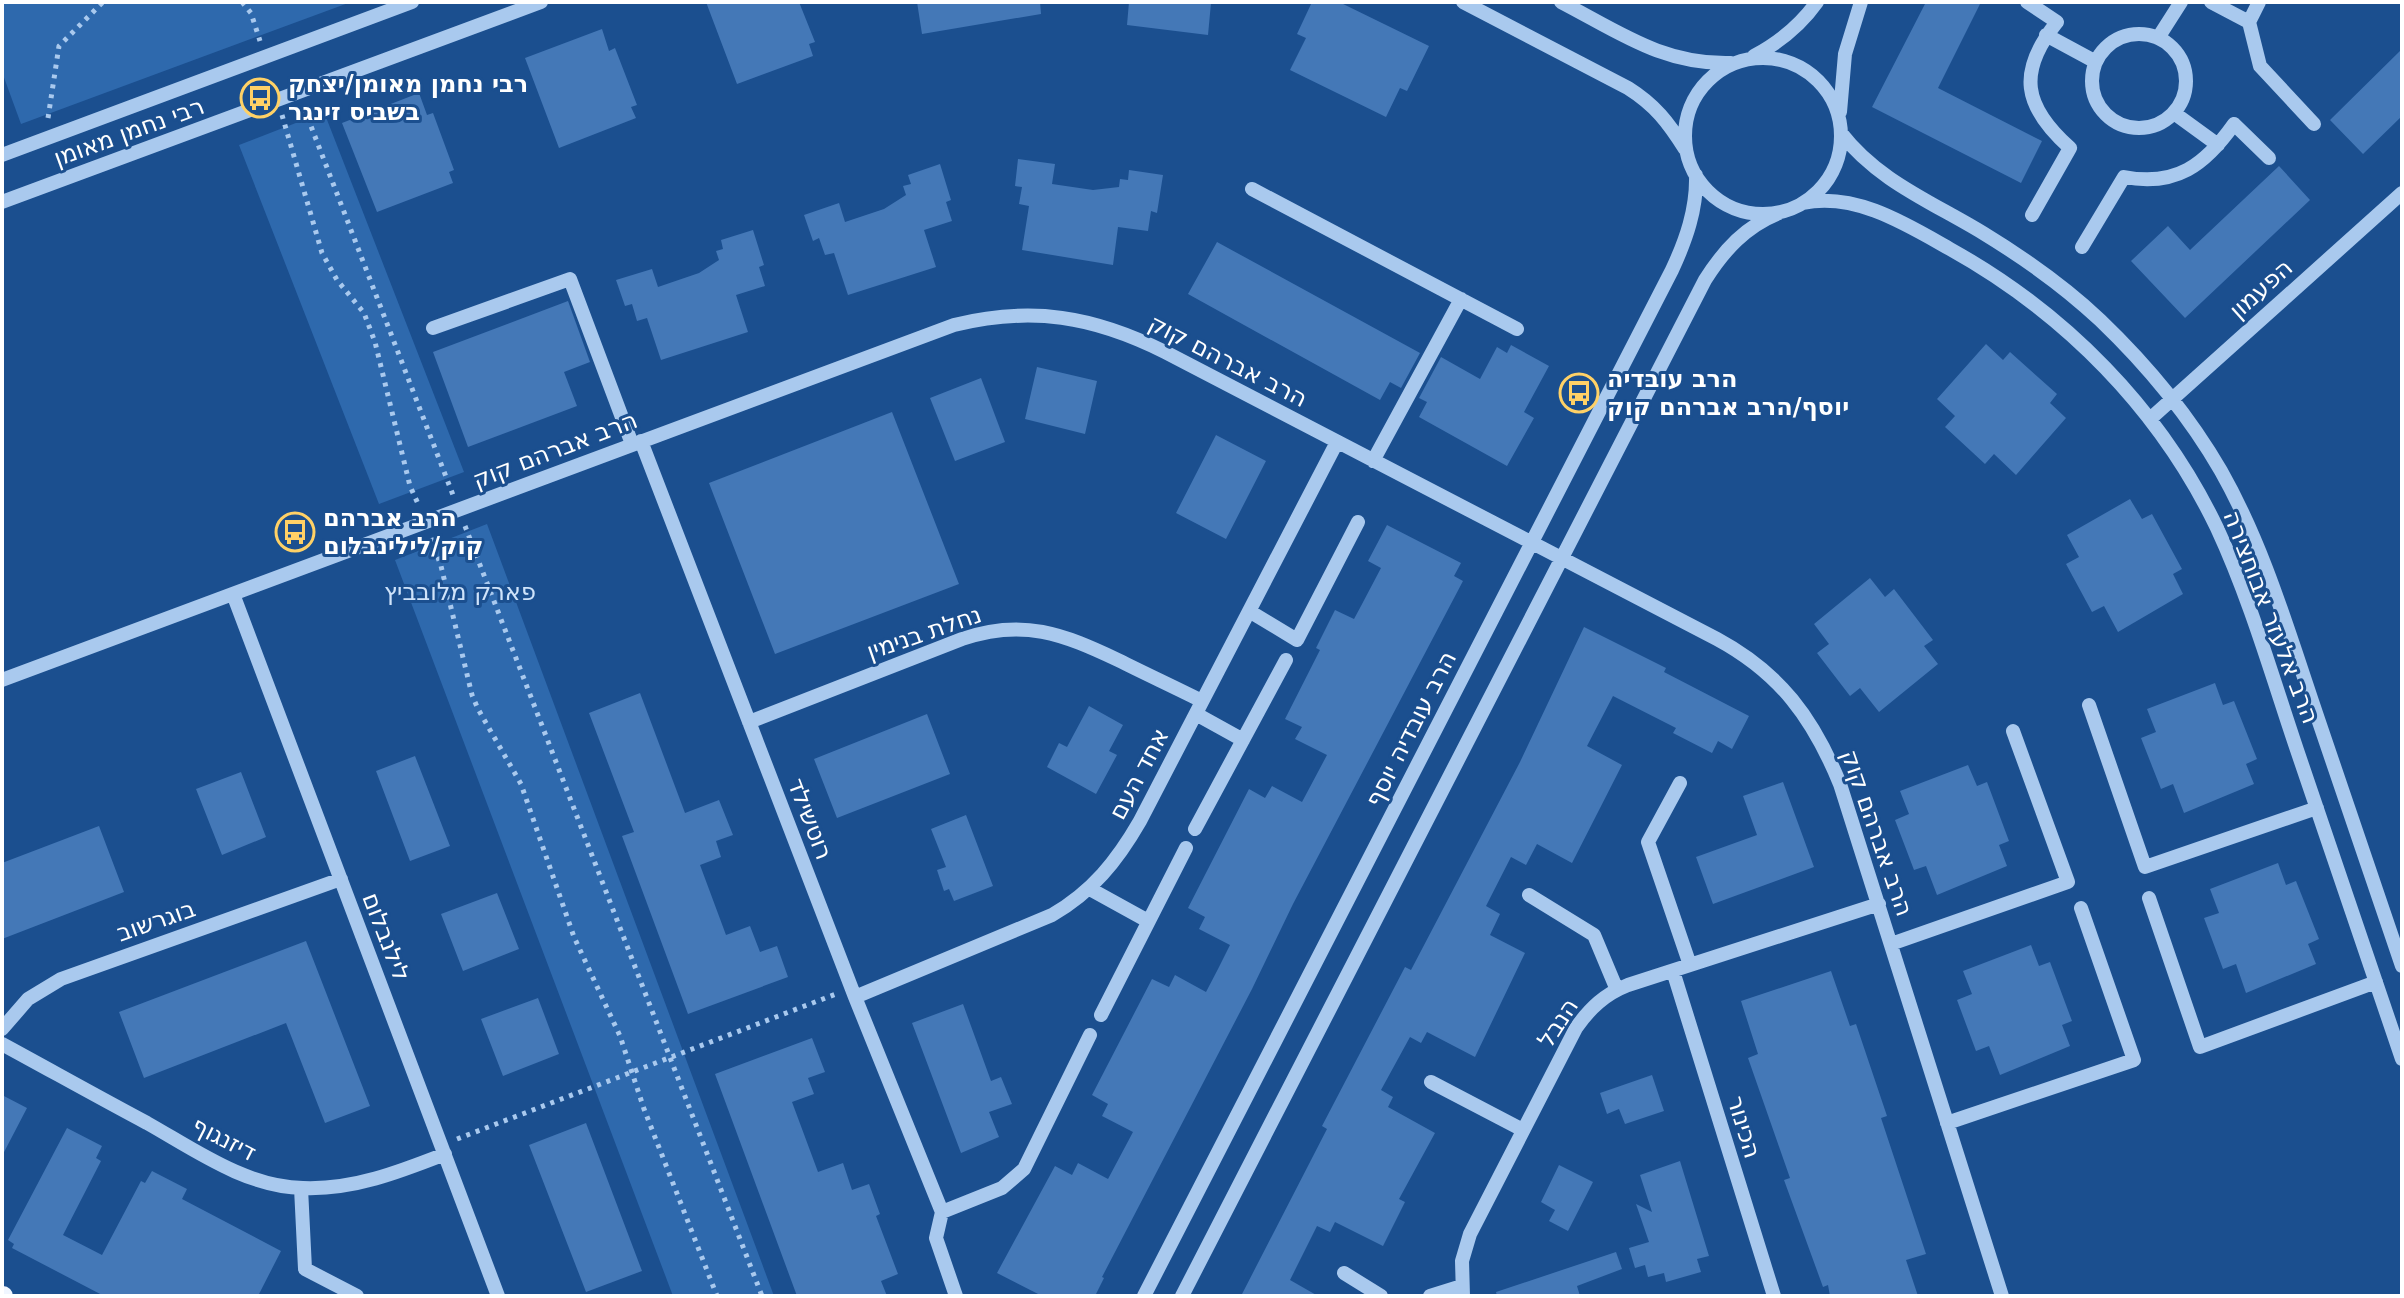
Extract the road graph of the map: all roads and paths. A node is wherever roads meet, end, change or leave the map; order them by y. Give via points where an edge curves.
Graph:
1 (103, 2) edge
2 (242, 2) edge
3 (412, 2) edge
4 (541, 2) edge
5 (1463, 2) edge
6 (1561, 2) edge
7 (1817, 2) edge
8 (1861, 2) edge
9 (2027, 2) edge
10 (2181, 2) edge
11 (2211, 2) edge
12 (2259, 2) edge
13 (2249, 22) junction
14 (2046, 35) junction
15 (2158, 38) junction
16 (265, 57) junction
17 (1741, 61) junction
18 (2096, 62) junction
19 (298, 93) junction
20 (276, 100) junction
21 (2174, 113) junction
22 (2314, 124) dead end
23 (1840, 126) junction
24 (45, 139) junction
25 (2218, 145) junction
26 (1687, 151) junction
27 (2, 155) edge
28 (2269, 158) dead end
29 (1696, 175) junction
30 (1252, 189) dead end
31 (2402, 193) edge
32 (2, 202) edge
33 (1803, 203) junction
34 (1779, 213) junction
35 (2032, 215) dead end
36 (2082, 247) dead end
37 (1461, 299) junction
38 (433, 328) dead end
39 (1517, 329) dead end
40 (2172, 399) junction
41 (2150, 419) junction
42 (1337, 442) junction
43 (637, 443) junction
44 (1373, 461) junction
45 (459, 509) junction
46 (425, 522) junction
47 (1358, 522) dead end
48 (1531, 543) junction
49 (1561, 559) junction
50 (233, 594) junction
51 (1249, 611) junction
52 (1286, 660) dead end
53 (2, 680) edge
54 (2089, 705) dead end
55 (1199, 707) junction
56 (749, 722) junction
57 (2013, 731) dead end
58 (1243, 740) junction
59 (1680, 783) dead end
60 (2317, 808) junction
61 (1195, 829) dead end
62 (1186, 848) dead end
63 (341, 879) junction
64 (1090, 889) junction
65 (1529, 895) dead end
66 (2149, 898) dead end
67 (1879, 904) junction
68 (2081, 908) dead end
69 (1148, 921) junction
70 (1891, 944) junction
71 (1690, 965) junction
72 (2402, 966) edge
73 (1673, 971) junction
74 (2376, 982) junction
75 (1617, 990) junction
76 (853, 992) junction
77 (1101, 1015) dead end
78 (2, 1029) edge
79 (1090, 1035) dead end
80 (2, 1044) edge
81 (670, 1057) junction
82 (2402, 1059) edge
83 (632, 1072) junction
84 (1431, 1082) dead end
85 (1947, 1123) junction
86 (1523, 1130) junction
87 (443, 1150) junction
88 (301, 1188) junction
89 (942, 1212) junction
90 (1344, 1273) dead end
91 (1462, 1291) edge
92 (357, 1296) edge
93 (498, 1296) edge
94 (717, 1296) edge
95 (762, 1296) edge
96 (956, 1296) edge
97 (1144, 1296) edge
98 (1182, 1296) edge
99 (1381, 1296) edge
100 (1430, 1296) edge
101 (1774, 1296) edge
102 (2002, 1296) edge

1 - 24 path via 59,46
2 - 16 path via 251,13
3 - 16 street, רבי נחמן מאומן
4 - 19 street, רבי נחמן מאומן
5 - 26 street via 1650,102
6 - 17 street via 1668,55 1701,63
7 - 17 street via 1788,34
8 - 23 street via 1842,66
9 - 14 street via 2057,22
10 - 15 street
11 - 13 street
12 - 13 street
13 - 22 street via 2260,66
14 - 18 street
14 - 35 street via 2033,62 2030,88 2046,124 2070,148
15 - 18 street via 2122,37
15 - 21 street via 2175,51 2185,72 2184,94
16 - 24 street, רבי נחמן מאומן
17 - 23 street via 1769,58 1801,68 1826,90
17 - 26 street via 1708,81 1695,98 1687,119
18 - 21 street via 2095,98 2114,121 2149,127
19 - 20 street, רבי נחמן מאומן
19 - 45 path
20 - 32 street, רבי נחמן מאומן
20 - 46 path via 322,253 364,313 375,342 410,486
21 - 25 street
23 - 33 street via 1832,173
23 - 40 street, הרב אלעזר אבוחצירה via 1857,154 1895,184 1984,233 2086,307 2128,346
24 - 27 street, רבי נחמן מאומן
25 - 28 street via 2234,124
25 - 36 street via 2178,175 2152,180 2124,177
26 - 29 street
29 - 34 street via 1727,205 1758,214
29 - 48 street, הרב עובדיה יוסף via 1695,205 1677,259
30 - 37 street
31 - 40 street, הפעמון
33 - 34 street
33 - 41 street, הרב אלעזר אבוחצירה via 1833,201 1875,211 1968,259 2066,330
34 - 49 street via 1748,230 1712,270
37 - 39 street
37 - 44 street
38 - 43 street, רוטשילד via 570,279
40 - 41 street, הפעמון
40 - 72 street, הרב אלעזר אבוחצירה via 2221,471 2262,558
41 - 60 street, הרב אלעזר אבוחצירה via 2195,486 2234,569
42 - 43 street, הרב אברהם קוק via 1122,332 1077,319 1030,314 954,325
42 - 44 street, הרב אברהם קוק
42 - 51 street, אחד העם
43 - 45 street, הרב אברהם קוק
43 - 56 street, רוטשילד
44 - 48 street, הרב אברהם קוק
45 - 46 street, הרב אברהם קוק
45 - 81 path
46 - 50 street, הרב אברהם קוק
46 - 83 path via 472,695 521,784 574,937
47 - 51 street via 1297,640
48 - 49 street, הרב אברהם קוק
48 - 97 street, הרב עובדיה יוסף
49 - 67 street, הרב אברהם קוק via 1737,649 1786,690 1832,763
49 - 98 street
50 - 53 street, הרב אברהם קוק
50 - 63 street, לילנבלום
51 - 55 street, אחד העם
52 - 58 street
54 - 60 street via 2145,867
55 - 56 street, נחלת בנימין via 1070,638 1019,628 973,635
55 - 58 street, נחלת בנימין
55 - 64 street, אחד העם via 1130,838
56 - 76 street, רוטשילד
57 - 70 street via 2068,882
58 - 61 street
59 - 71 street via 1648,842
60 - 74 street, הרב אלעזר אבוחצירה
62 - 69 street
63 - 78 street, בוגרשוב via 70,975 36,993
63 - 87 street, לילנבלום
64 - 69 street
64 - 76 street, אחד העם via 1036,922
65 - 75 street via 1594,935
66 - 74 street via 2200,1047
67 - 70 street, הרב אברהם קוק
67 - 71 street, הנבל
68 - 85 street via 2134,1060
69 - 77 street
70 - 85 street, הרב אברהם קוק
71 - 73 street, הנבל
73 - 75 street, הנבל
73 - 101 street, הכינור
74 - 82 street, הרב אלעזר אבוחצירה
75 - 86 street, הנבל via 1576,1028
76 - 81 path
76 - 89 street, רוטשילד
79 - 89 street via 1024,1169 1002,1188
80 - 88 street, דיזנגוף via 226,1167
81 - 83 path
81 - 95 path
83 - 87 path
83 - 94 path
84 - 86 street
85 - 102 street, הרב אברהם קוק
86 - 91 street, הנבל via 1470,1234 1462,1261
87 - 88 street, דיזנגוף via 365,1182
87 - 93 street, לילנבלום
88 - 92 street via 305,1269
89 - 96 street via 936,1238
90 - 99 street
91 - 100 street

